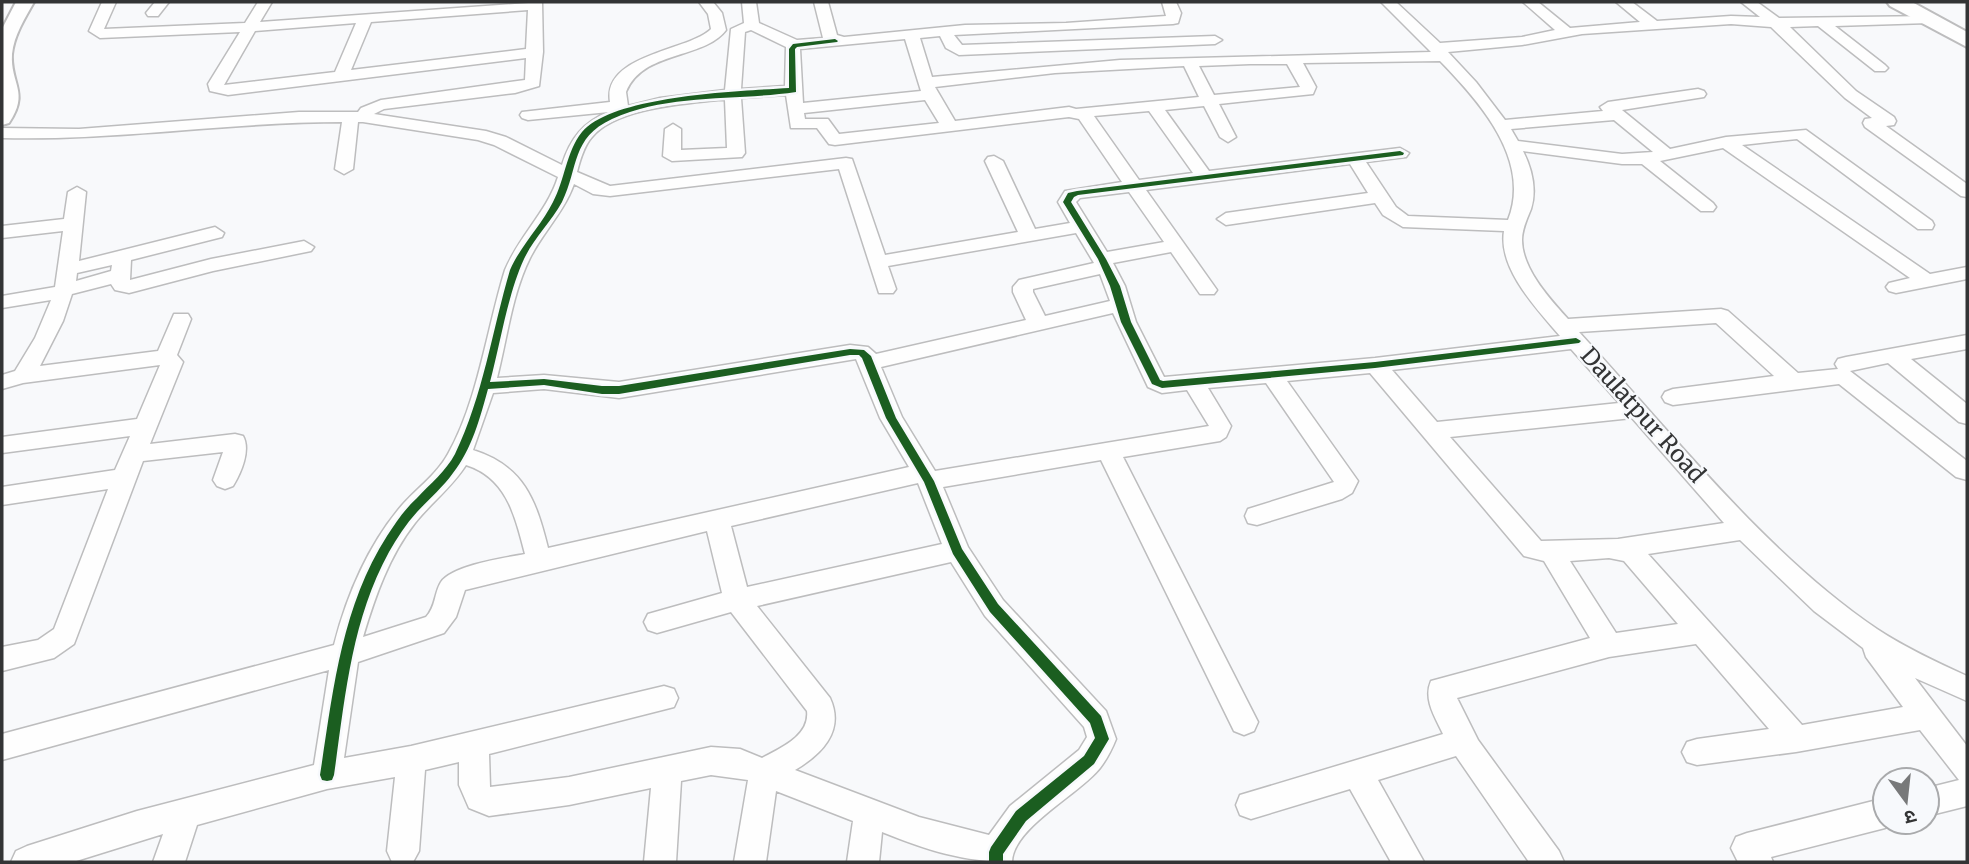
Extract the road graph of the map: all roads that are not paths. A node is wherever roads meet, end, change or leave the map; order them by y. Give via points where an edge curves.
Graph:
1 (25, 2) edge
2 (109, 2) edge
3 (265, 2) edge
4 (706, 2) edge
5 (749, 2) edge
6 (821, 2) edge
7 (1169, 2) edge
8 (1388, 2) edge
9 (1530, 2) edge
10 (1623, 2) edge
11 (1748, 2) edge
12 (1896, 2) edge
13 (536, 3) edge
14 (365, 18) junction
15 (1928, 19) junction
16 (1821, 22) junction
17 (1776, 23) junction
18 (752, 25) junction
19 (1654, 25) junction
20 (250, 27) junction
21 (946, 31) junction
22 (1566, 32) junction
23 (714, 34) junction
24 (911, 34) junction
25 (1215, 40) dead end
26 (835, 41) junction
27 (1967, 41) edge
28 (652, 44) dead end
29 (795, 45) junction
30 (535, 52) junction
31 (1441, 52) junction
32 (2, 54) edge
33 (1293, 60) junction
34 (1190, 63) junction
35 (1880, 68) dead end
36 (341, 76) junction
37 (928, 89) junction
38 (793, 90) junction
39 (1698, 94) dead end
40 (733, 95) junction
41 (1209, 100) junction
42 (1154, 106) junction
43 (622, 109) junction
44 (795, 109) junction
45 (1079, 113) junction
46 (528, 115) dead end
47 (1616, 115) junction
48 (357, 117) junction
49 (2, 119) edge
50 (1500, 125) junction
51 (951, 127) junction
52 (673, 129) dead end
53 (2, 133) edge
54 (1228, 137) dead end
55 (1726, 142) junction
56 (1513, 145) junction
57 (1400, 153) dead end
58 (1666, 154) junction
59 (1355, 159) junction
60 (1646, 159) junction
61 (994, 161) dead end
62 (344, 169) dead end
63 (568, 174) junction
64 (1206, 179) junction
65 (1135, 187) junction
66 (77, 192) dead end
67 (1967, 192) edge
68 (1380, 197) junction
69 (1707, 207) dead end
70 (1226, 219) dead end
71 (73, 224) junction
72 (1925, 225) dead end
73 (1083, 226) junction
74 (1513, 226) junction
75 (2, 232) edge
76 (215, 233) dead end
77 (1029, 235) junction
78 (1176, 245) junction
79 (304, 247) dead end
80 (877, 262) junction
81 (1104, 263) junction
82 (121, 265) junction
83 (70, 269) junction
84 (1967, 273) edge
85 (1927, 281) junction
86 (1896, 287) dead end
87 (886, 289) dead end
88 (65, 290) junction
89 (1207, 290) dead end
90 (2, 302) edge
91 (1121, 305) junction
92 (181, 319) dead end
93 (1038, 323) junction
94 (1570, 333) junction
95 (1967, 342) edge
96 (1893, 356) junction
97 (166, 357) junction
98 (869, 363) junction
99 (1375, 365) junction
100 (1846, 365) dead end
101 (1271, 374) junction
102 (12, 379) edge
103 (1793, 381) junction
104 (1194, 383) junction
105 (485, 386) junction
106 (1673, 397) dead end
107 (1638, 409) junction
108 (1967, 416) edge
109 (146, 426) junction
110 (1433, 431) junction
111 (2, 446) edge
112 (1108, 450) junction
113 (134, 454) junction
114 (460, 455) junction
115 (1967, 471) edge
116 (926, 477) junction
117 (124, 478) junction
118 (225, 480) dead end
119 (2, 496) edge
120 (1257, 516) dead end
121 (717, 521) junction
122 (1747, 529) junction
123 (1621, 548) junction
124 (957, 551) junction
125 (1552, 553) junction
126 (539, 560) junction
127 (737, 600) junction
128 (657, 622) dead end
129 (1702, 632) junction
130 (1868, 638) junction
131 (1609, 645) junction
132 (346, 654) junction
133 (2, 659) edge
134 (1967, 689) edge
135 (664, 698) dead end
136 (1925, 716) junction
137 (1244, 722) dead end
138 (1797, 739) junction
139 (1463, 741) junction
140 (474, 743) junction
141 (2, 747) edge
142 (1697, 752) dead end
143 (411, 760) junction
144 (667, 769) junction
145 (1967, 769) edge
146 (764, 773) junction
147 (1358, 774) junction
148 (327, 775) junction
149 (1967, 792) edge
150 (1941, 798) edge
151 (1251, 805) dead end
152 (185, 813) junction
153 (869, 813) junction
154 (1871, 817) edge
155 (403, 851) dead end
156 (996, 857) edge
157 (27, 862) edge
158 (169, 862) edge
159 (660, 862) edge
160 (750, 862) edge
161 (863, 862) edge
162 (1408, 862) edge
163 (1548, 862) edge
164 (1757, 862) edge

1 - 32 main road
2 - 20 street via 96,31 100,34
3 - 20 street
4 - 23 street via 718,22
5 - 18 street
6 - 26 street via 830,38
7 - 21 street via 1173,20
8 - 31 street, Daulatpur Road
9 - 22 street
10 - 19 street
11 - 17 street
12 - 15 highway
13 - 14 street
13 - 30 street
14 - 20 street
14 - 36 street
15 - 16 street
15 - 27 highway
16 - 17 street
16 - 35 street
17 - 19 street via 1731,20
17 - 67 street via 1817,65 1888,121 1871,123
18 - 29 street
18 - 40 street via 738,29
19 - 22 street
20 - 36 street via 216,88
21 - 24 street
21 - 25 street via 951,45 959,50
22 - 31 street
23 - 28 street
23 - 43 street via 624,77 618,90
24 - 26 street
24 - 37 street
26 - 29 street
29 - 38 street
30 - 36 street
30 - 48 street via 535,79 528,86 381,105
31 - 33 street
31 - 50 street, Daulatpur Road
32 - 49 main road via 13,98
33 - 34 street
33 - 41 street via 1307,91
34 - 37 street via 1049,69
34 - 41 street
37 - 44 street
37 - 51 street
38 - 40 street
38 - 44 street
39 - 47 street via 1609,106
40 - 43 street
40 - 52 street via 736,153 673,156
41 - 42 street
41 - 54 street
42 - 45 street
42 - 64 street
43 - 46 street
43 - 63 street via 589,130
44 - 51 street via 797,124 822,123 835,140
45 - 51 street
45 - 65 street
47 - 50 street
47 - 58 street
48 - 53 street via 299,117 79,134
48 - 62 street
48 - 63 street via 480,135
50 - 56 street, Daulatpur Road
55 - 58 street
55 - 72 street via 1800,134
55 - 85 street
56 - 60 street
56 - 74 street, Daulatpur Road via 1526,193
57 - 59 street
58 - 60 street
59 - 64 street
59 - 68 street
60 - 69 street
61 - 77 street
63 - 80 street via 610,191 846,163
63 - 105 street via 558,202 515,269
64 - 65 street
65 - 73 street via 1071,195 1067,202
65 - 78 street
66 - 71 street
68 - 70 street
68 - 74 street via 1395,218 1403,221
71 - 75 street
71 - 83 street
73 - 77 street
73 - 81 street
74 - 94 street, Daulatpur Road via 1511,243 1518,264
76 - 82 street
77 - 80 street
78 - 81 street
78 - 89 street
79 - 82 street via 129,287 122,286
80 - 87 street
81 - 91 street
81 - 93 street via 1026,284 1023,292
82 - 83 street
82 - 88 street
83 - 88 street
84 - 85 street
85 - 86 street
88 - 90 street
88 - 102 street via 53,324
91 - 93 street
91 - 104 street via 1156,382 1170,387
92 - 97 street
93 - 98 street
94 - 99 street
94 - 103 street via 1721,316
94 - 107 street, Daulatpur Road
95 - 96 street
96 - 100 street
96 - 108 street
97 - 102 street
97 - 109 street via 172,362
98 - 105 street via 861,352 850,352 619,390 544,382
98 - 116 street via 891,418
99 - 101 street
99 - 110 street
101 - 104 street
101 - 120 street via 1346,481 1344,488 1334,493
103 - 106 street
103 - 115 street via 1843,376
104 - 112 street via 1217,420 1218,431
105 - 114 street
107 - 110 street
107 - 122 street, Daulatpur Road
109 - 111 street
109 - 113 street
110 - 125 street via 1533,549
112 - 116 street
112 - 137 street
113 - 117 street
113 - 118 street via 235,442
114 - 126 street via 492,466 509,482 524,505
114 - 132 street via 387,544
116 - 121 street
116 - 124 street
117 - 119 street
117 - 133 street via 65,636 44,650
121 - 126 street
121 - 127 street
122 - 123 street
122 - 130 street, Daulatpur Road
123 - 125 street
123 - 129 street via 1633,554
124 - 127 street
124 - 156 street via 994,608 1096,720 1102,739 1089,760 1021,816
125 - 131 street
126 - 132 street via 456,583 443,617 435,625
127 - 128 street
127 - 146 street via 825,719 821,732 805,747
129 - 131 street
129 - 138 street
130 - 134 street, Daulatpur Road via 1908,663
130 - 136 street
131 - 139 street via 1441,690 1443,706
132 - 141 street
132 - 148 street
135 - 140 street
136 - 138 street
136 - 145 street
138 - 142 street
139 - 147 street
139 - 163 street
140 - 143 street
140 - 144 street via 474,785 480,798 489,802 569,791
143 - 148 street
143 - 155 street
144 - 146 street via 711,761 740,763
144 - 159 street
146 - 153 street
146 - 160 street
147 - 151 street
147 - 162 street
148 - 152 street
149 - 150 street
152 - 157 street
152 - 158 street
153 - 156 street
153 - 161 street
154 - 164 street via 1747,848

